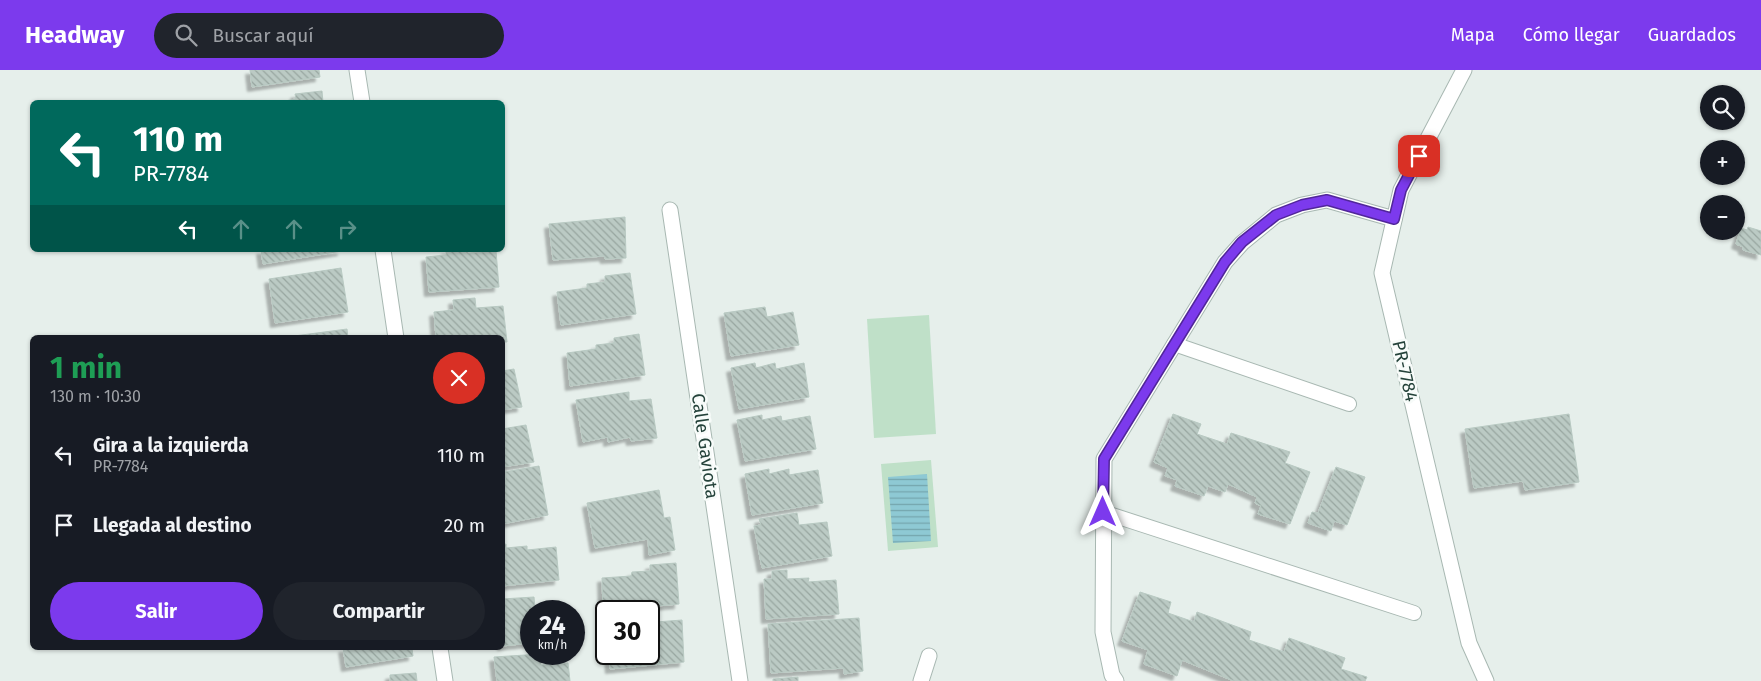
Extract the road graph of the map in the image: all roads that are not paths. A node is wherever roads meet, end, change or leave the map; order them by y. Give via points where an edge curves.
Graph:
1 (357, 70) edge
2 (1464, 70) edge
3 (362, 100) edge
4 (670, 210) dead end
5 (1394, 219) junction
6 (383, 252) edge
7 (396, 335) edge
8 (1174, 344) junction
9 (1349, 404) dead end
10 (1103, 512) junction
11 (1414, 613) dead end
12 (440, 650) edge
13 (929, 656) dead end
14 (445, 681) edge
15 (740, 681) edge
16 (921, 681) edge
17 (1116, 681) edge
18 (1486, 681) edge

1 - 3 street
2 - 5 street, PR-7784 / PR-7784 via 1401,190
4 - 15 street, Calle Gaviota
5 - 8 street via 1327,200 1276,215 1242,242 1225,262
5 - 18 street, PR-7784 / PR-7784 via 1382,273 1469,644
6 - 7 street
8 - 9 lane
8 - 10 street via 1104,459
10 - 11 lane
10 - 17 street via 1103,632
12 - 14 street
13 - 16 street

